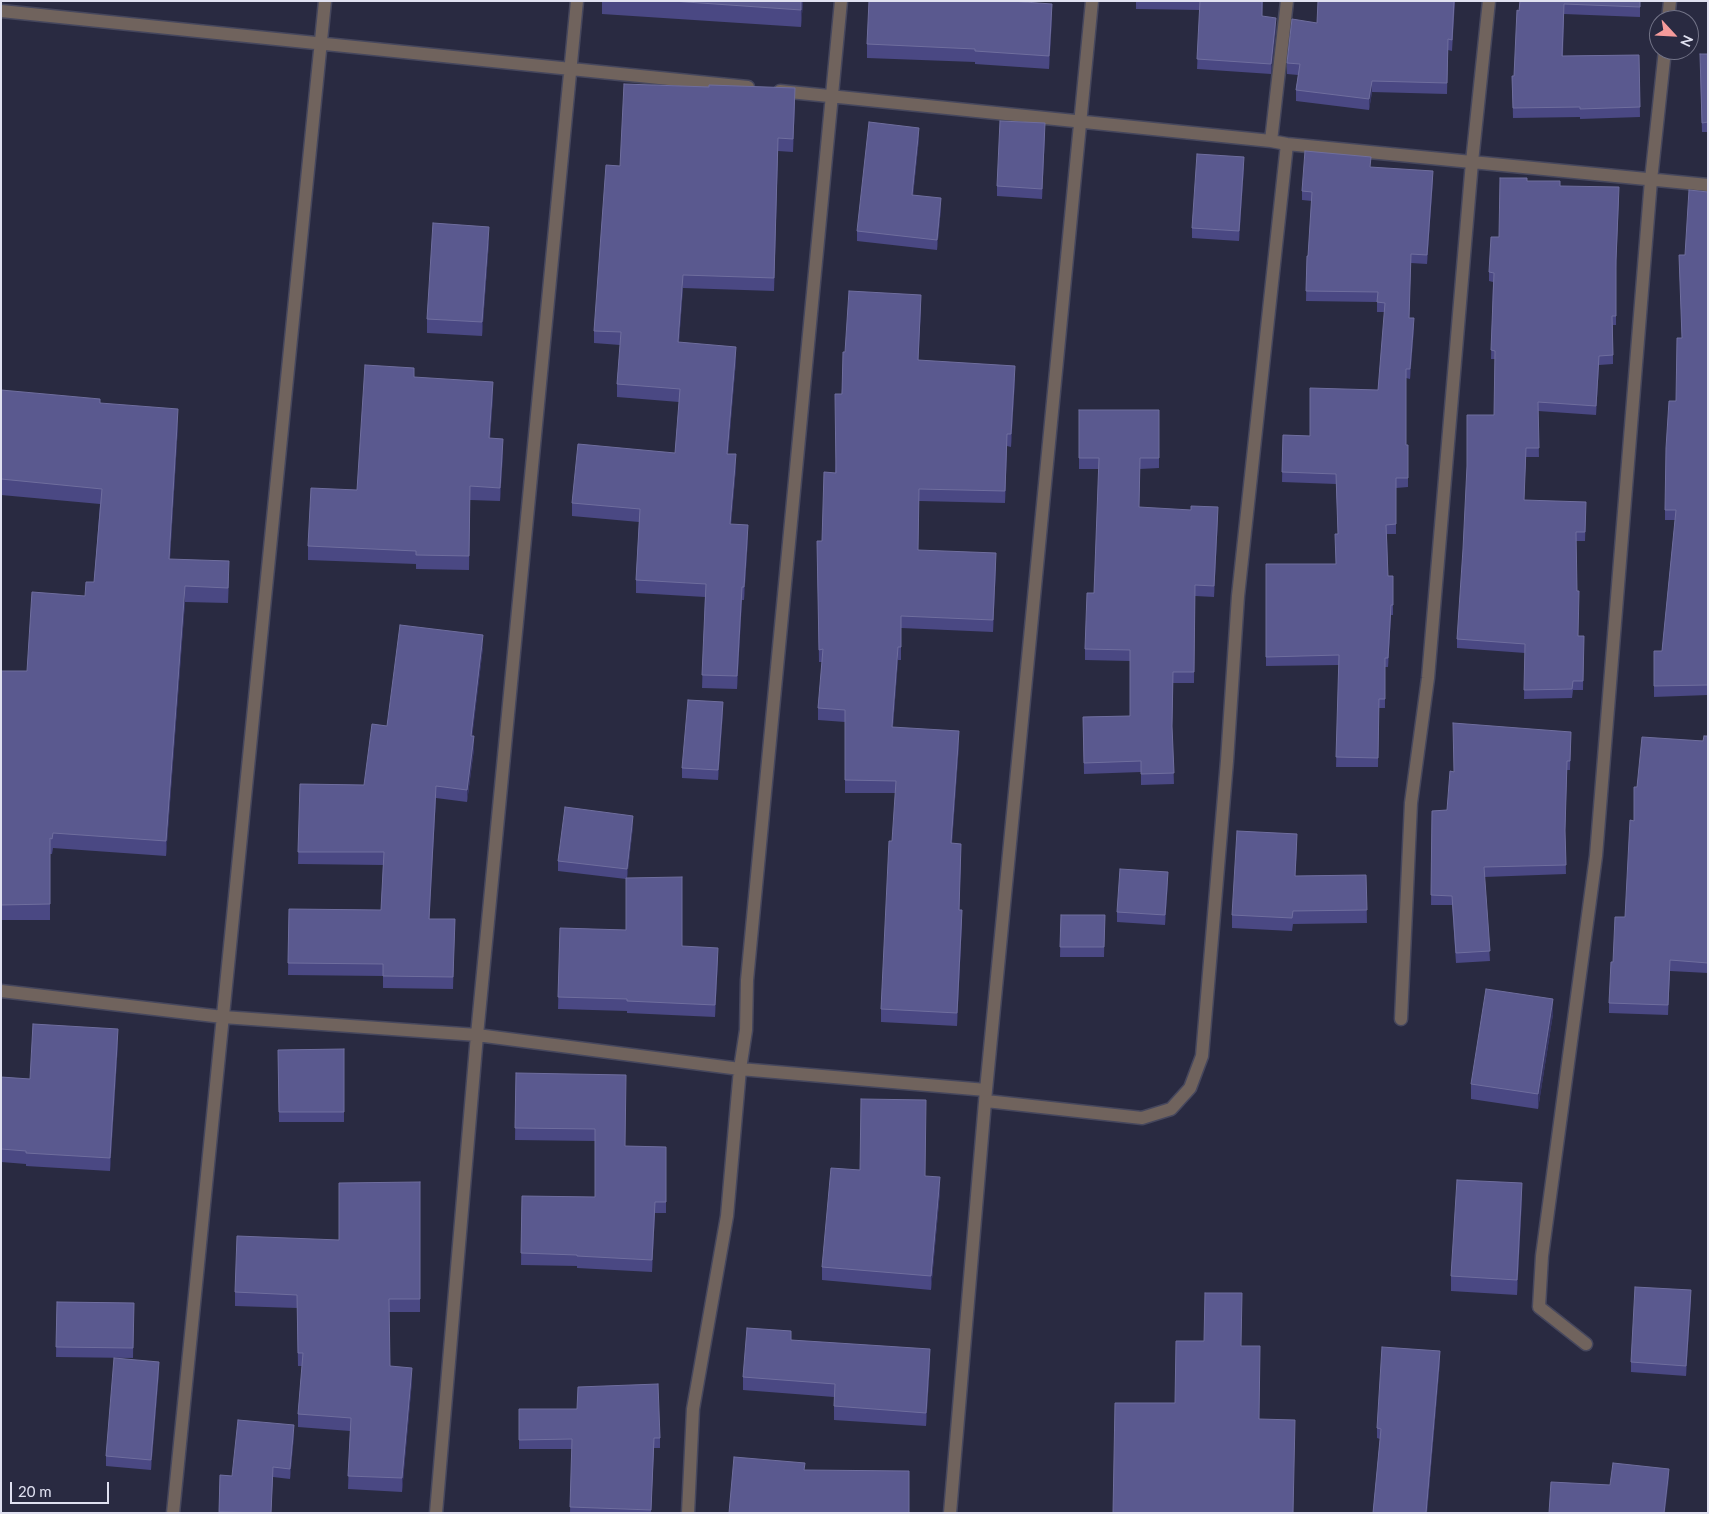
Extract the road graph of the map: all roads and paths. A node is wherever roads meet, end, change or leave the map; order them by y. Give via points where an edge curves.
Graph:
1 (325, 1) edge
2 (576, 1) edge
3 (841, 1) edge
4 (1092, 1) edge
5 (1287, 1) edge
6 (1489, 1) edge
7 (1, 11) edge
8 (321, 44) junction
9 (1664, 60) edge
10 (569, 69) junction
11 (832, 96) junction
12 (1080, 121) junction
13 (1272, 141) junction
14 (1288, 144) junction
15 (1472, 162) junction
16 (1651, 180) junction
17 (1708, 185) edge
18 (1, 991) edge
19 (223, 1017) junction
20 (1401, 1019) dead end
21 (476, 1035) junction
22 (740, 1069) junction
23 (986, 1095) junction
24 (1586, 1344) dead end
25 (172, 1513) edge
26 (436, 1513) edge
27 (688, 1513) edge
28 (950, 1513) edge

1 - 8 street
2 - 10 street
3 - 11 street
4 - 12 street
5 - 13 street
6 - 15 street
7 - 8 street
8 - 10 street
8 - 19 street
9 - 16 street
10 - 11 street
10 - 21 street
11 - 12 street
11 - 22 street
12 - 13 street
12 - 23 street
13 - 14 street
14 - 15 street
14 - 23 street via 1238,596 1202,1056 1190,1088 1171,1109 1142,1118
15 - 16 street
15 - 20 street via 1428,678 1411,803
16 - 17 street
16 - 24 street via 1596,856 1542,1256 1539,1307
18 - 19 street
19 - 21 street
19 - 25 street
21 - 22 street
21 - 26 street
22 - 23 street
22 - 27 street via 727,1216 694,1409
23 - 28 street

